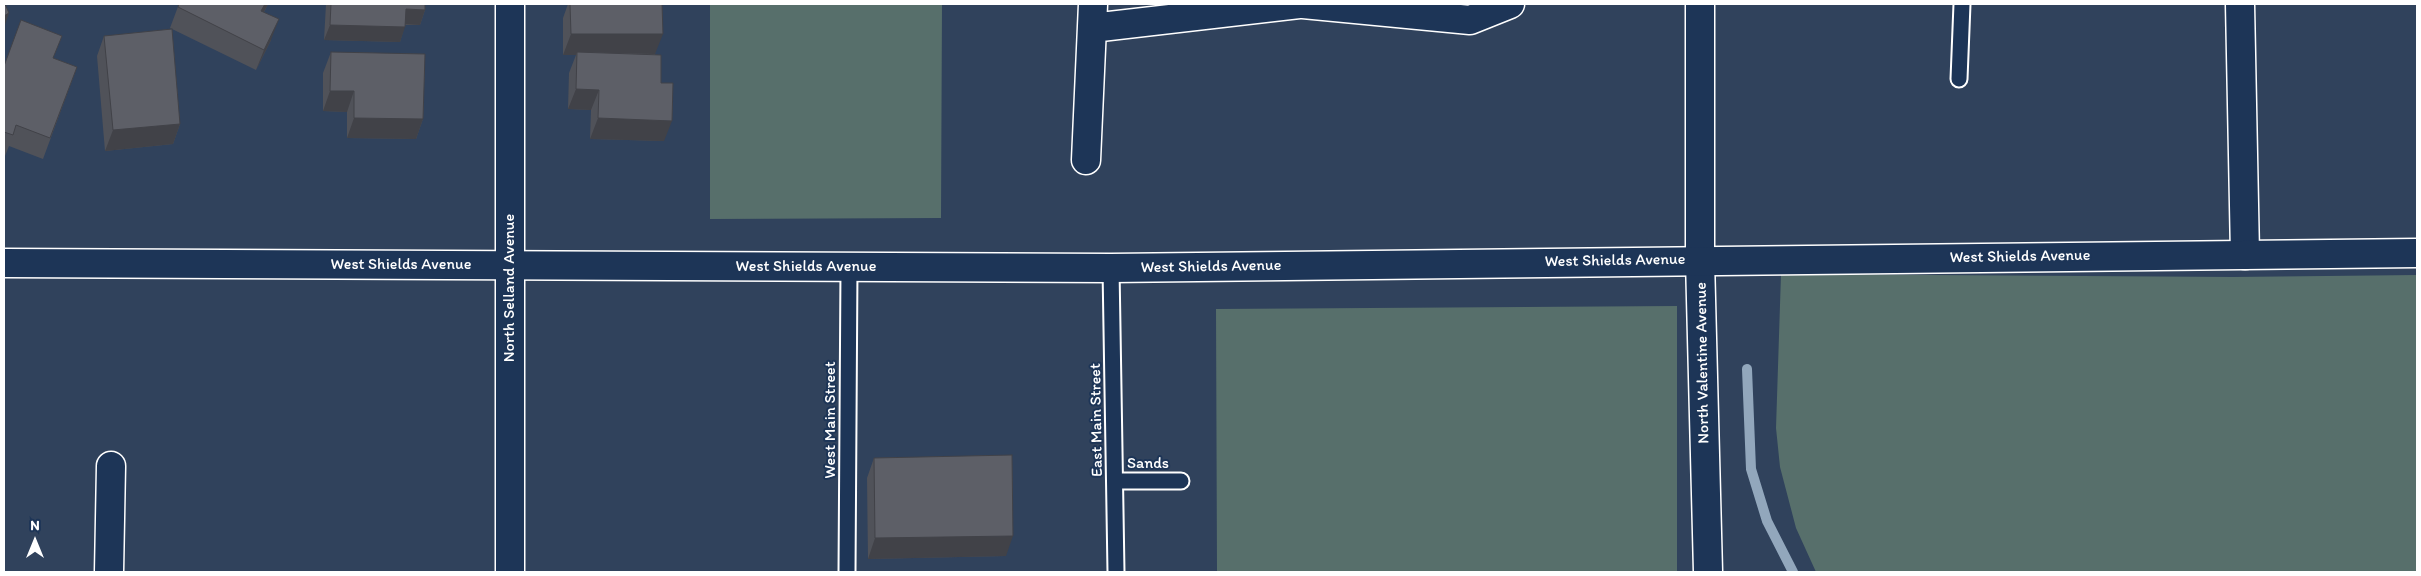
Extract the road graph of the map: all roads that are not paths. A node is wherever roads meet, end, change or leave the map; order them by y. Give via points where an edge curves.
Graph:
1 (510, 4) edge
2 (1299, 4) edge
3 (1303, 4) edge
4 (1510, 4) edge
5 (1700, 4) edge
6 (1962, 4) edge
7 (2240, 4) edge
8 (1092, 16) edge
9 (1959, 79) dead end
10 (1086, 160) dead end
11 (2417, 254) edge
12 (2245, 255) junction
13 (1700, 260) junction
14 (4, 263) edge
15 (510, 265) junction
16 (849, 268) junction
17 (1111, 268) junction
18 (111, 466) dead end
19 (1116, 482) junction
20 (1181, 482) dead end
21 (109, 572) edge
22 (510, 572) edge
23 (847, 572) edge
24 (1116, 572) edge
25 (1708, 572) edge

1 - 15 street, North Selland Avenue
2 - 8 street
3 - 4 street via 1470,20
5 - 13 street, North Valentine Avenue
6 - 9 lane
7 - 12 street
8 - 10 street
11 - 12 street, West Shields Avenue
12 - 13 street, West Shields Avenue
13 - 17 street, West Shields Avenue
13 - 25 street, North Valentine Avenue
14 - 15 street, West Shields Avenue
15 - 16 street, West Shields Avenue
15 - 22 street, North Selland Avenue
16 - 17 street, West Shields Avenue
16 - 23 lane, West Main Street
17 - 19 lane, East Main Street
18 - 21 street
19 - 20 lane, Sands
19 - 24 lane, East Main Street

